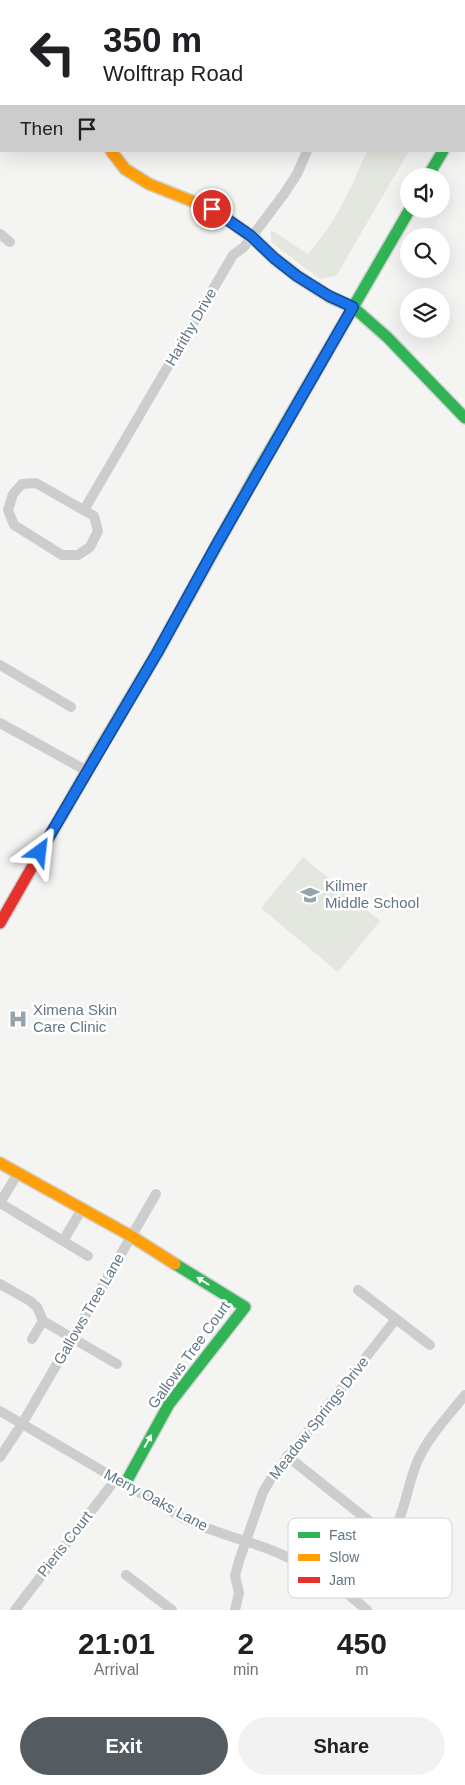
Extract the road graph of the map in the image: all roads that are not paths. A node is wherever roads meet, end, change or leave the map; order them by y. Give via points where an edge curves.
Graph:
1 (112, 152) edge
2 (307, 152) edge
3 (442, 152) edge
4 (433, 168) edge
5 (405, 218) edge
6 (0, 234) edge
7 (251, 236) junction
8 (10, 242) dead end
9 (353, 307) junction
10 (465, 418) edge
11 (84, 510) junction
12 (0, 665) edge
13 (71, 707) dead end
14 (1, 727) edge
15 (87, 771) junction
16 (0, 923) edge
17 (0, 1163) edge
18 (18, 1173) junction
19 (156, 1194) dead end
20 (0, 1203) edge
21 (82, 1209) junction
22 (131, 1236) junction
23 (63, 1241) junction
24 (88, 1256) dead end
25 (0, 1284) edge
26 (358, 1290) dead end
27 (396, 1319) junction
28 (42, 1321) junction
29 (32, 1339) dead end
30 (72, 1339) junction
31 (430, 1345) dead end
32 (117, 1364) dead end
33 (465, 1395) edge
34 (0, 1411) edge
35 (22, 1424) junction
36 (287, 1456) junction
37 (0, 1457) edge
38 (120, 1481) junction
39 (366, 1518) edge
40 (401, 1518) edge
41 (246, 1541) junction
42 (288, 1559) edge
43 (126, 1574) dead end
44 (352, 1598) edge
45 (15, 1610) edge
46 (172, 1610) edge
47 (234, 1610) edge
48 (367, 1610) edge

1 - 7 street via 125,169 150,184 212,209
2 - 7 street, Harithy Drive via 284,194
3 - 4 street
5 - 9 street
6 - 8 street
7 - 9 street via 297,276
7 - 11 street, Harithy Drive via 219,278
9 - 10 street via 387,337
9 - 15 street
11 - 11 street via 94,516 98,530 90,547 78,555 62,555 14,525 8,510 13,494 22,484 36,483
12 - 13 street
14 - 15 street
15 - 16 street
17 - 18 street
18 - 20 street
18 - 21 street
19 - 22 street, Gallows Tree Lane
20 - 23 street
21 - 22 street
21 - 23 street
22 - 30 street, Gallows Tree Lane
38 -> 22 street, Gallows Tree Court via 169,1404 245,1307
23 - 24 street
25 - 28 street via 37,1307
26 - 27 street
27 - 31 street
27 - 36 street, Meadow Springs Drive
28 - 29 street
28 - 30 street
30 - 32 street
30 - 35 street, Gallows Tree Lane
33 - 40 street via 418,1460
34 - 35 street, Merry Oaks Lane
35 - 37 street
35 - 38 street, Merry Oaks Lane
36 - 39 street
36 - 41 street, Meadow Springs Drive via 263,1492
38 - 41 street, Merry Oaks Lane via 201,1527
38 - 45 street, Pieris Court
41 - 42 street, Merry Oaks Lane
41 - 47 street, Meadow Springs Drive via 235,1576 239,1592
43 - 46 street
44 - 48 street, Merry Oaks Lane

